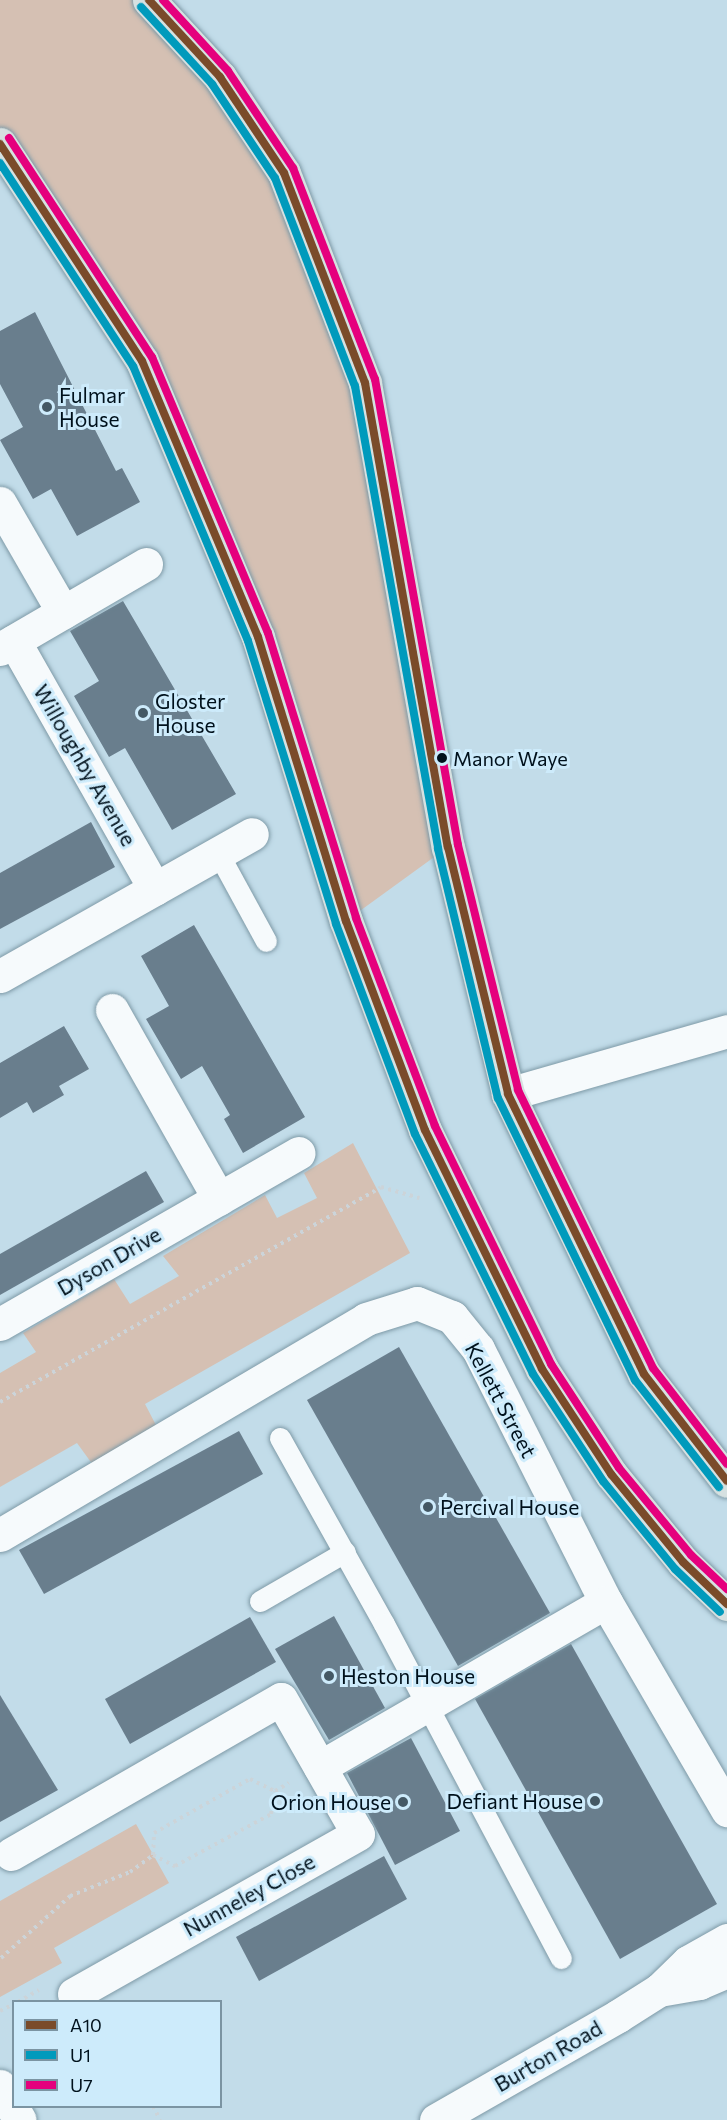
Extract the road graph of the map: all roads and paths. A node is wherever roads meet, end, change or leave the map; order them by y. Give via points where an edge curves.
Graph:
1 (160, 3) edge
2 (0, 144) edge
3 (0, 503) edge
4 (146, 564) dead end
5 (63, 612) junction
6 (7, 645) edge
7 (252, 834) dead end
8 (218, 853) junction
9 (155, 889) junction
10 (266, 941) dead end
11 (0, 976) edge
12 (111, 1010) dead end
13 (727, 1031) edge
14 (508, 1094) junction
15 (299, 1153) dead end
16 (219, 1199) junction
17 (420, 1199) dead end
18 (0, 1324) edge
19 (0, 1402) edge
20 (280, 1438) dead end
21 (727, 1481) edge
22 (0, 1535) edge
23 (345, 1552) junction
24 (260, 1601) dead end
25 (606, 1602) junction
26 (727, 1604) edge
27 (423, 1704) junction
28 (320, 1767) junction
29 (275, 1791) junction
30 (727, 1810) edge
31 (11, 1854) dead end
32 (153, 1855) junction
33 (727, 1940) edge
34 (1, 1958) edge
35 (561, 1958) dead end
36 (727, 1971) edge
37 (659, 1990) junction
38 (74, 1994) dead end
39 (0, 2086) edge
40 (12, 2106) edge
41 (436, 2120) edge

1 - 14 main road via 220,77 284,173 365,383 448,847
2 - 26 main road via 142,361 258,637 346,921 425,1130 542,1369 611,1474 683,1562
3 - 5 street
4 - 5 street
5 - 6 street
6 - 9 street, Willoughby Avenue
7 - 8 street
8 - 9 street
8 - 10 lane
9 - 11 street
12 - 16 street
13 - 14 street
14 - 21 main road via 644,1374
15 - 16 street, Dyson Drive
16 - 18 street, Dyson Drive
17 - 19 path via 381,1187
20 - 23 lane
22 - 25 street, Kellett Street via 366,1319 417,1303 452,1317 478,1349
23 - 24 lane
23 - 27 lane
25 - 27 street
25 - 30 street, Kellett Street
27 - 28 street
27 - 35 lane
28 - 29 path
28 - 31 street, Nunneley Close via 281,1699
28 - 38 street, Nunneley Close via 358,1834
29 - 32 path via 271,1814 175,1866
29 - 32 path via 250,1779 154,1833
32 - 34 path via 130,1872 70,1896
33 - 37 street, Burton Road via 688,1962
36 - 37 street, Burton Road via 699,1983
37 - 41 street, Burton Road
39 - 40 street

